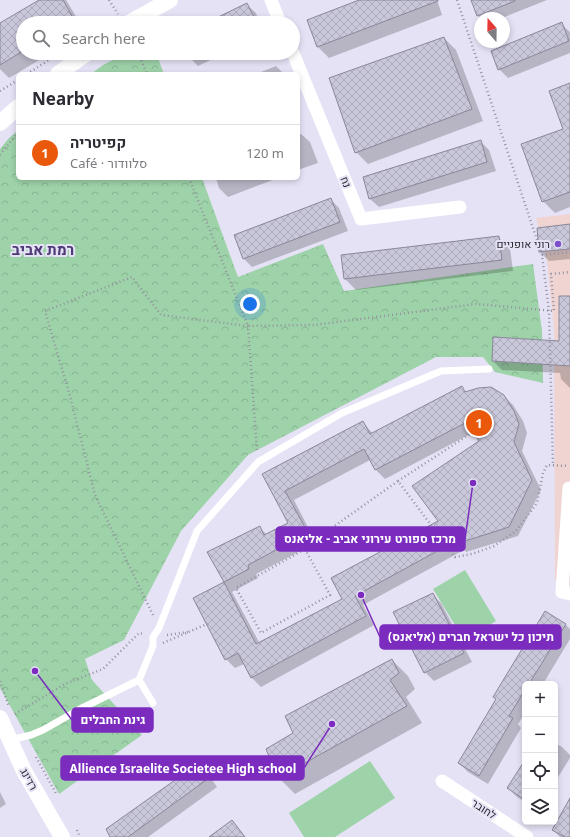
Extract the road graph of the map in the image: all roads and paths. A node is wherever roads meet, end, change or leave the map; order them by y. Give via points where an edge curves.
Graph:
1 (109, 0) edge
2 (170, 0) edge
3 (271, 0) edge
4 (457, 0) edge
5 (121, 16) edge
6 (136, 16) edge
7 (277, 16) edge
8 (48, 60) edge
9 (77, 60) edge
10 (141, 60) edge
11 (296, 60) edge
12 (30, 72) edge
13 (61, 72) edge
14 (146, 72) edge
15 (16, 81) edge
16 (0, 91) edge
17 (16, 109) edge
18 (0, 123) edge
19 (16, 135) edge
20 (0, 155) edge
21 (190, 180) edge
22 (460, 208) dead end
23 (570, 252) edge
24 (542, 255) junction
25 (570, 272) edge
26 (549, 311) junction
27 (248, 326) junction
28 (489, 369) dead end
29 (473, 432) dead end
30 (258, 462) junction
31 (553, 466) junction
32 (569, 466) dead end
33 (398, 481) junction
34 (569, 488) dead end
35 (305, 549) junction
36 (570, 594) edge
37 (207, 624) dead end
38 (159, 628) junction
39 (188, 632) junction
40 (153, 637) junction
41 (153, 646) junction
42 (139, 680) junction
43 (153, 703) dead end
44 (6, 717) edge
45 (17, 738) junction
46 (442, 782) dead end
47 (58, 797) dead end
48 (73, 824) dead end
49 (62, 837) edge
50 (80, 837) edge
51 (527, 837) edge

1 - 5 path
2 - 6 street
3 - 7 street
4 - 24 path
8 - 12 path
9 - 13 street
10 - 14 path
11 - 22 street, נח via 361,219
15 - 16 path
17 - 18 street
19 - 20 path
21 - 27 path
23 - 24 path
24 - 26 path
25 - 26 path via 551,274 554,312
26 - 27 path via 476,304 314,325
26 - 31 path
27 - 30 path
27 - 38 path via 161,316 132,277 45,311 95,495
28 - 30 lane via 440,370 342,414
29 - 33 path
30 - 38 lane via 197,531
31 - 32 path
31 - 33 path via 547,465 537,503 516,531 494,546 455,557
33 - 35 path
34 - 36 street via 562,592
35 - 35 path via 330,595 261,633 236,588
37 - 39 path
38 - 40 lane
39 - 40 path
39 - 41 path
40 - 41 lane
40 - 44 path via 139,633 103,669 65,684
41 - 42 lane
42 - 43 lane
42 - 45 lane via 43,730
44 - 45 street, רדינג
45 - 47 path
45 - 49 street, רדינג via 24,771
46 - 51 street, לחובר
48 - 50 path

